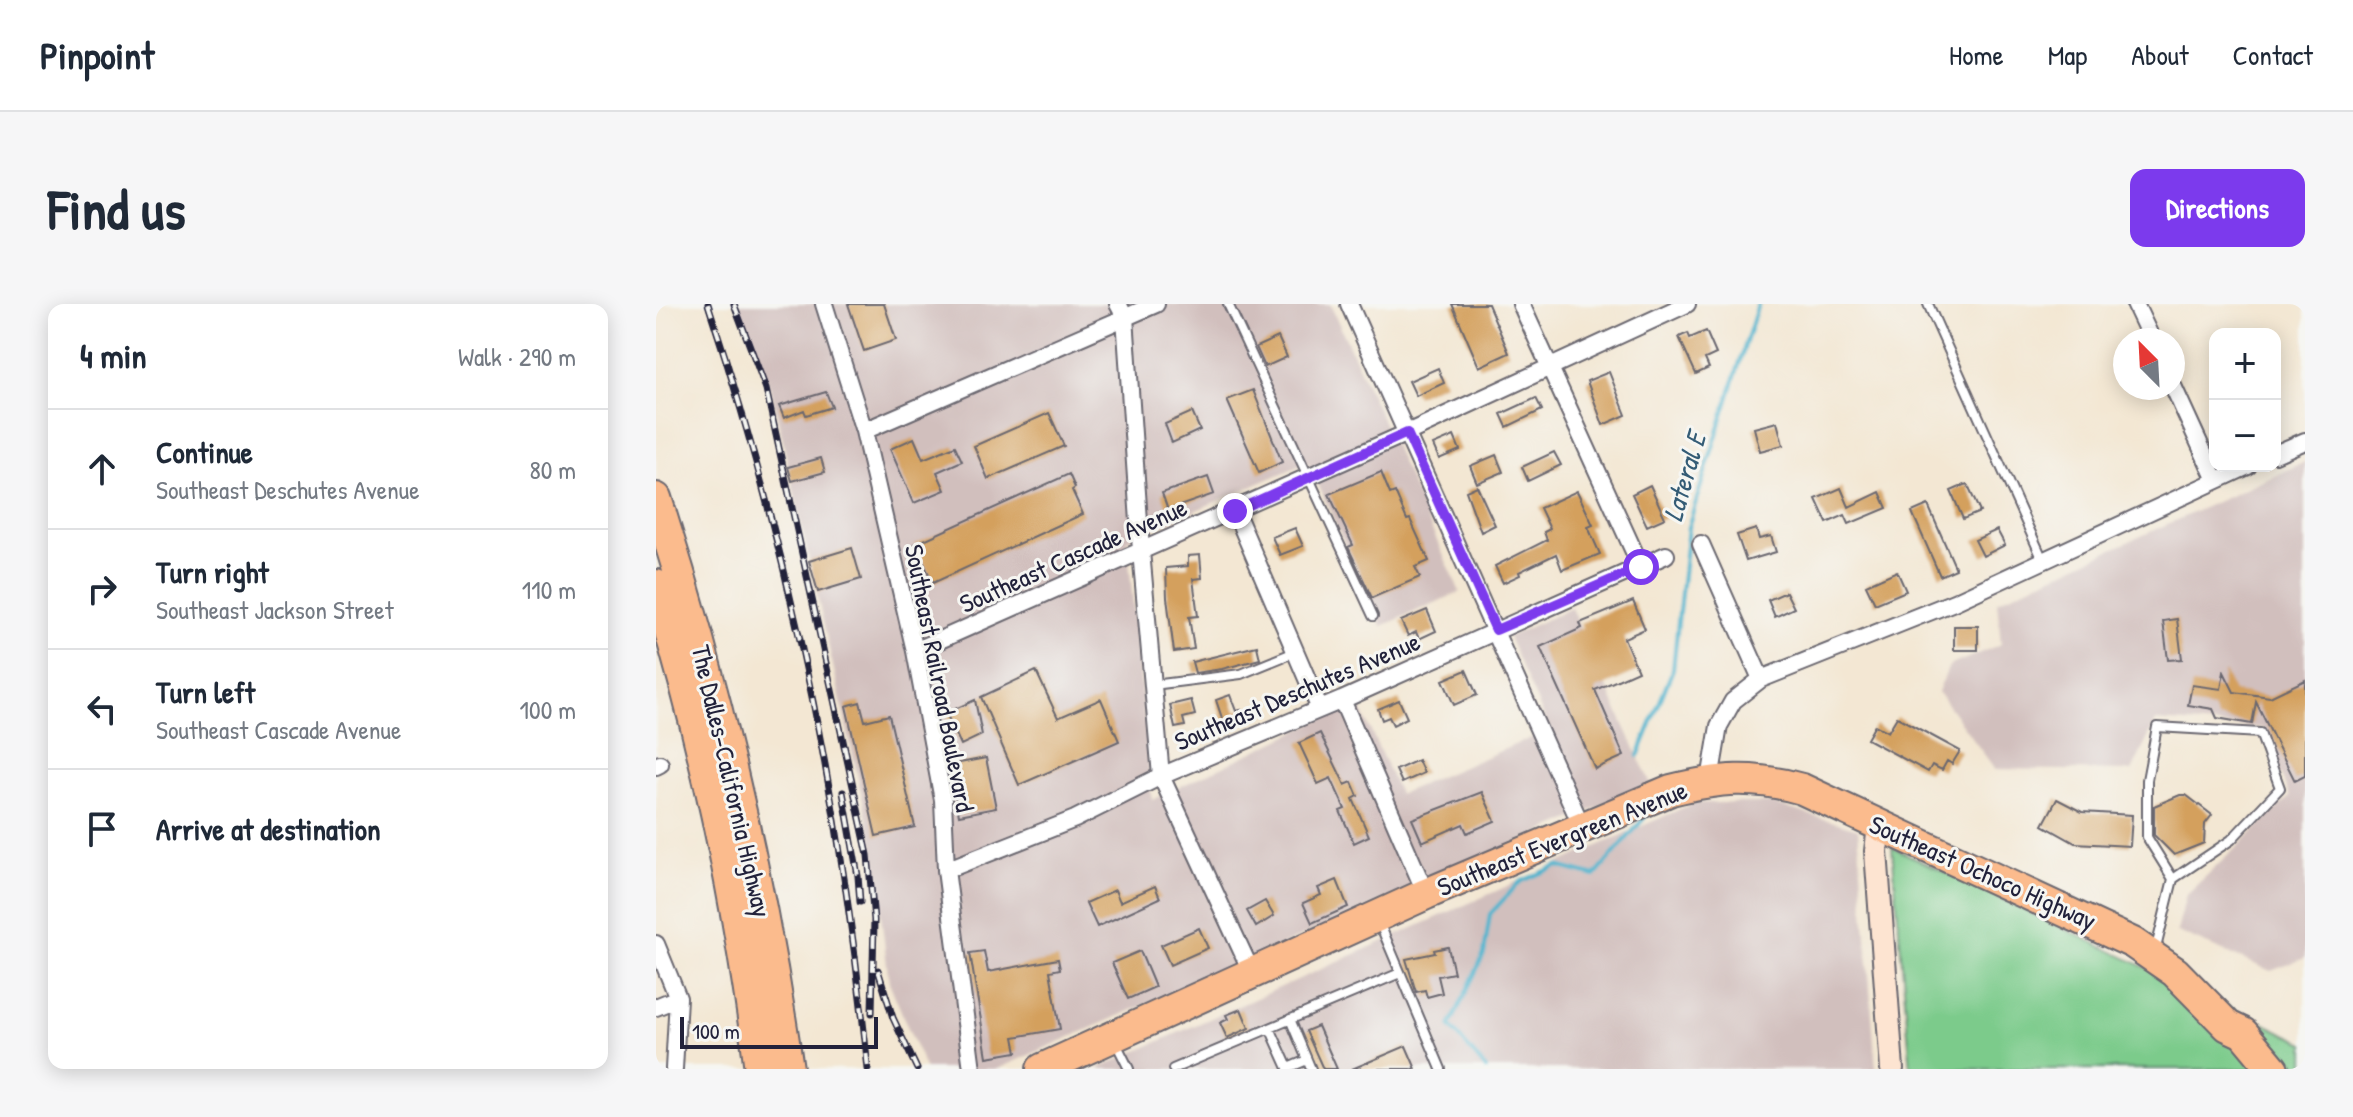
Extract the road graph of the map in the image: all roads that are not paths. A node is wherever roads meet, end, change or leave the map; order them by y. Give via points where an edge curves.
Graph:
1 (824, 304) edge
2 (1156, 304) edge
3 (1228, 304) edge
4 (1349, 304) edge
5 (1521, 304) edge
6 (1687, 304) edge
7 (1928, 304) edge
8 (2135, 304) edge
9 (1122, 311) edge
10 (2146, 328) edge
11 (1549, 367) junction
12 (2179, 400) edge
13 (864, 431) junction
14 (1407, 433) junction
15 (2305, 441) edge
16 (2281, 451) edge
17 (2234, 472) edge
18 (1309, 477) junction
19 (2216, 480) junction
20 (656, 498) edge
21 (1235, 511) junction
22 (1701, 544) dead end
23 (1141, 551) junction
24 (1666, 555) dead end
25 (2043, 560) junction
26 (1641, 567) junction
27 (656, 585) edge
28 (1373, 616) dead end
29 (1496, 630) junction
30 (915, 651) junction
31 (1296, 652) junction
32 (1761, 679) junction
33 (1153, 685) junction
34 (1342, 700) junction
35 (1320, 709) junction
36 (1161, 776) junction
37 (1710, 780) junction
38 (1879, 826) junction
39 (1582, 827) junction
40 (946, 870) junction
41 (2173, 879) junction
42 (1426, 894) junction
43 (1377, 918) junction
44 (656, 944) edge
45 (2154, 957) junction
46 (1252, 973) junction
47 (1400, 973) junction
48 (678, 998) junction
49 (656, 1007) edge
50 (1290, 1019) junction
51 (2228, 1026) junction
52 (1270, 1028) junction
53 (1113, 1036) junction
54 (1309, 1065) edge
55 (674, 1069) edge
56 (760, 1069) edge
57 (788, 1069) edge
58 (972, 1069) edge
59 (1042, 1069) edge
60 (1129, 1069) edge
61 (1173, 1069) edge
62 (1441, 1069) edge
63 (1892, 1069) edge
64 (2253, 1069) edge
65 (2273, 1069) edge

1 - 13 street, Southeast Railroad Boulevard
2 - 9 street
3 - 18 lane
4 - 14 street
5 - 11 street
6 - 11 street, Southeast Cascade Avenue
7 - 25 lane
8 - 10 street
9 - 13 street
9 - 23 street
11 - 14 street, Southeast Cascade Avenue
11 - 26 street
12 - 19 street
13 - 30 street, Southeast Railroad Boulevard
14 - 18 street, Southeast Cascade Avenue
14 - 29 street
15 - 16 street
17 - 19 street, Southeast Evergreen Avenue
18 - 21 street, Southeast Cascade Avenue
18 - 28 lane
19 - 25 street, Southeast Evergreen Avenue
20 - 57 highway, The Dalles-California Highway via 687,593 736,784
21 - 23 street, Southeast Cascade Avenue
21 - 31 street
22 - 32 street
23 - 30 street, Southeast Cascade Avenue
23 - 33 street
24 - 26 street, Southeast Deschutes Avenue
25 - 32 street, Southeast Evergreen Avenue via 1954,602
26 - 29 street, Southeast Deschutes Avenue
27 - 56 highway, The Dalles-California Highway via 710,789
29 - 34 street, Southeast Deschutes Avenue
29 - 39 street
30 - 40 street, Southeast Railroad Boulevard via 943,800
31 - 33 lane via 1241,674
31 - 35 street
32 - 37 street, Southeast Evergreen Avenue via 1733,701 1719,726
33 - 36 street
34 - 35 street, Southeast Deschutes Avenue
34 - 42 street
35 - 36 street, Southeast Deschutes Avenue
36 - 40 street, Southeast Deschutes Avenue via 1075,819
36 - 46 street
37 - 38 highway, Southeast Ochoco Highway via 1749,778 1802,789
37 - 39 highway, Southeast Evergreen Avenue via 1671,790
38 - 45 highway, Southeast Ochoco Highway via 2109,930
38 - 63 street via 1876,851
39 - 42 highway, Southeast Evergreen Avenue
40 - 58 street, Southeast Railroad Boulevard
41 - 41 lane via 2147,837 2147,780 2157,727 2260,733 2280,788 2231,840
41 - 45 lane
42 - 43 highway, Southeast Evergreen Avenue
43 - 46 highway, Southeast Evergreen Avenue
43 - 47 lane
44 - 48 street
45 - 51 highway, Southeast Ochoco Highway
46 - 53 highway, Southeast Evergreen Avenue
47 - 50 lane
47 - 62 lane
48 - 49 street
48 - 55 street
50 - 52 lane
50 - 54 lane
51 - 64 highway, Southeast Ochoco Highway via 2231,1042
51 - 65 highway, Southeast Ochoco Highway via 2243,1033
52 - 54 lane via 1288,1068
52 - 61 lane
53 - 59 highway, Southeast Evergreen Avenue
53 - 60 lane

